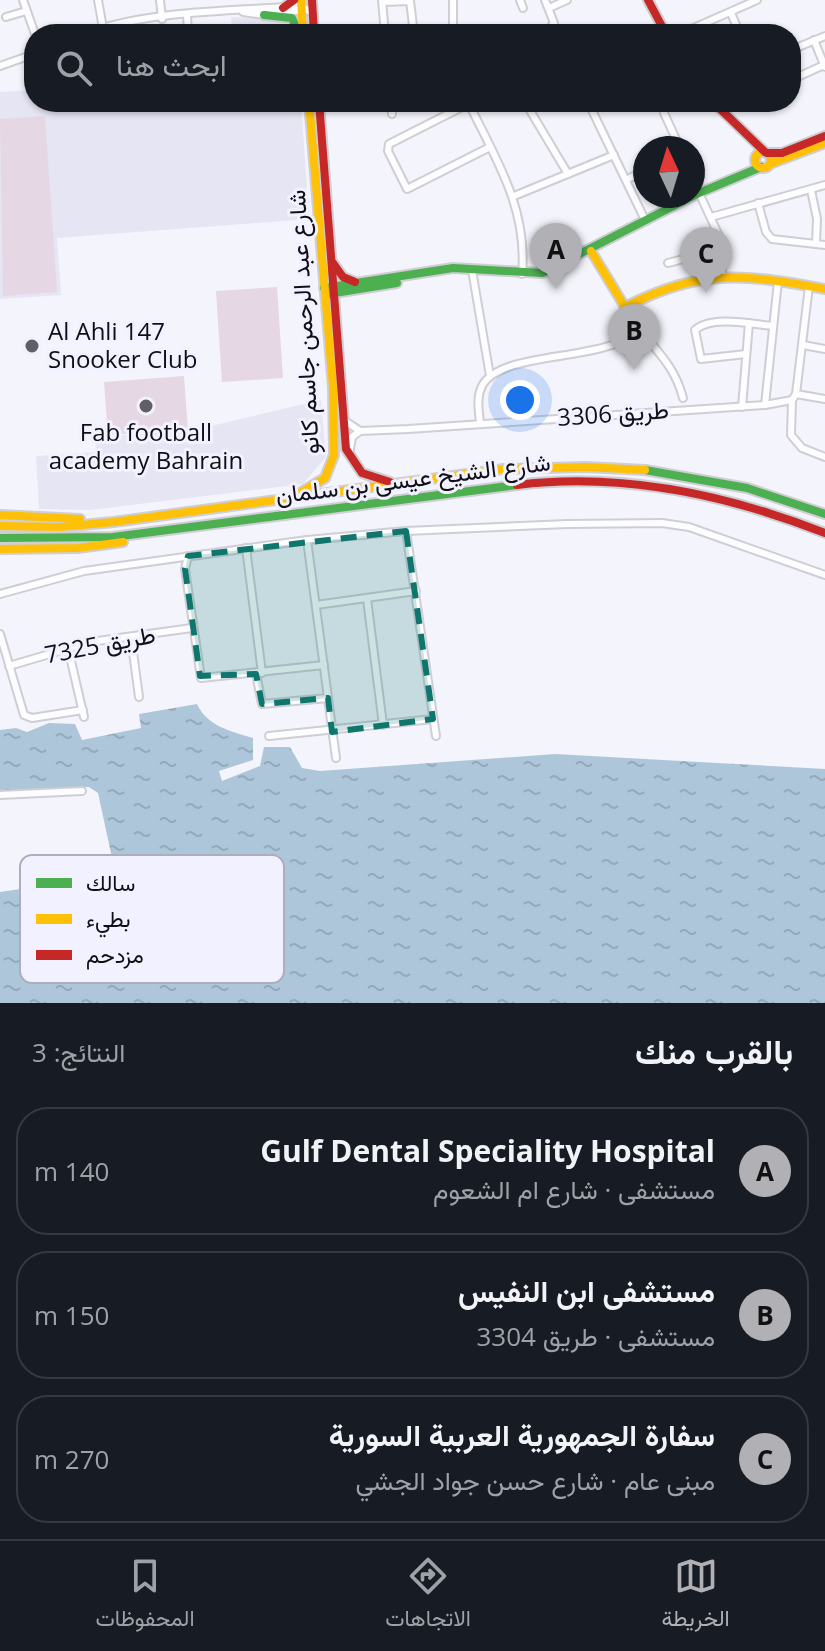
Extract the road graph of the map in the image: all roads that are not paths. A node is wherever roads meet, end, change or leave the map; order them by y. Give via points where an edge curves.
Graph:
1 (23, 0) edge
2 (98, 0) edge
3 (160, 0) edge
4 (213, 0) edge
5 (453, 0) edge
6 (520, 0) edge
7 (545, 0) edge
8 (567, 0) edge
9 (648, 0) edge
10 (757, 0) edge
11 (382, 1) edge
12 (305, 5) edge
13 (283, 8) joint
14 (523, 8) dead end
15 (549, 8) junction
16 (240, 10) junction
17 (26, 11) junction
18 (213, 12) junction
19 (731, 13) junction
20 (187, 15) junction
21 (264, 15) junction
22 (6, 17) dead end
23 (162, 19) junction
24 (31, 24) edge
25 (102, 24) edge
26 (135, 24) edge
27 (187, 24) edge
28 (295, 24) edge
29 (384, 24) edge
30 (413, 24) edge
31 (453, 24) edge
32 (553, 24) edge
33 (661, 24) edge
34 (704, 24) edge
35 (736, 24) edge
36 (825, 36) edge
37 (814, 40) junction
38 (801, 46) edge
39 (24, 58) edge
40 (0, 66) edge
41 (825, 66) edge
42 (801, 76) edge
43 (310, 112) edge
44 (320, 112) edge
45 (451, 112) edge
46 (472, 112) edge
47 (530, 112) edge
48 (593, 112) edge
49 (723, 112) edge
50 (664, 113) dead end
51 (742, 131) junction
52 (675, 136) edge
53 (825, 136) edge
54 (825, 143) edge
55 (490, 147) junction
56 (766, 152) junction
57 (614, 155) junction
58 (756, 158) junction
59 (765, 165) junction
60 (568, 174) junction
61 (633, 176) edge
62 (736, 176) junction
63 (626, 180) junction
64 (825, 185) edge
65 (705, 190) edge
66 (811, 190) junction
67 (514, 196) junction
68 (758, 203) junction
69 (705, 205) edge
70 (669, 208) edge
71 (711, 217) junction
72 (645, 220) junction
73 (816, 244) junction
74 (825, 245) edge
75 (722, 249) junction
76 (591, 251) junction
77 (331, 258) junction
78 (668, 263) dead end
79 (468, 270) junction
80 (522, 274) junction
81 (722, 275) junction
82 (778, 281) junction
83 (364, 283) junction
84 (809, 286) junction
85 (825, 289) edge
86 (329, 290) junction
87 (354, 291) junction
88 (625, 307) junction
89 (749, 323) junction
90 (773, 326) junction
91 (337, 331) junction
92 (638, 332) junction
93 (803, 345) junction
94 (825, 349) edge
95 (746, 354) junction
96 (490, 376) junction
97 (794, 397) junction
98 (683, 398) dead end
99 (825, 399) edge
100 (765, 405) junction
101 (742, 407) junction
102 (343, 418) junction
103 (480, 423) junction
104 (360, 431) junction
105 (349, 457) junction
106 (825, 457) edge
107 (407, 484) junction
108 (272, 501) junction
109 (825, 514) edge
110 (0, 515) edge
111 (114, 522) junction
112 (0, 526) edge
113 (406, 531) junction
114 (151, 533) junction
115 (825, 533) edge
116 (0, 538) edge
117 (307, 540) junction
118 (246, 548) junction
119 (0, 549) edge
120 (188, 556) junction
121 (177, 558) junction
122 (185, 569) junction
123 (825, 575) edge
124 (416, 591) junction
125 (0, 594) edge
126 (367, 599) junction
127 (316, 605) junction
128 (192, 628) junction
129 (0, 634) edge
130 (131, 637) junction
131 (68, 648) junction
132 (324, 665) junction
133 (9, 666) junction
134 (259, 673) junction
135 (139, 697) dead end
136 (328, 698) junction
137 (433, 719) junction
138 (383, 725) junction
139 (332, 732) junction
140 (269, 736) dead end
141 (436, 736) dead end
142 (336, 758) dead end
143 (82, 791) dead end
144 (0, 795) edge

1 - 17 street
2 - 25 street
3 - 23 street
4 - 18 street
5 - 31 street
6 - 14 street
7 - 15 street
8 - 15 street
9 - 33 main road
10 - 19 street
11 - 29 street
11 - 30 street via 411,2
12 - 13 main road
12 - 21 street
13 - 16 street
15 - 32 street
16 - 18 street
16 - 21 street
17 - 22 street
17 - 24 street
18 - 20 street
19 - 34 street
19 - 35 street
20 - 23 street
20 - 27 street
21 - 28 main road via 292,18
23 - 26 street
36 - 37 street
37 - 38 street
37 - 41 street
39 - 40 street
41 - 42 street
43 - 86 main road, شارع عبد الرحمن جاسم كانو
44 - 77 main road, شارع عبد الرحمن جاسم كانو
45 - 55 street via 389,144 407,189
46 - 55 street
47 - 60 street
48 - 57 street
49 - 51 main road
50 - 52 street
51 - 56 main road
51 - 58 main road
53 - 56 main road via 782,153
54 - 59 main road
55 - 67 street
56 - 58 main road
56 - 59 main road
57 - 60 street
57 - 63 street
58 - 59 main road
58 - 62 main road
59 - 62 main road
60 - 67 street
61 - 63 street
62 - 65 main road
63 - 72 street
64 - 66 street
66 - 68 street
66 - 73 street
67 - 80 street via 522,228
68 - 71 street
68 - 73 street via 772,239
69 - 71 street
70 - 72 main road
71 - 75 street
72 - 76 main road
73 - 74 street
75 - 78 street
75 - 81 street
76 - 80 main road via 546,272
76 - 88 main road
77 - 83 main road via 343,277
77 - 86 main road, شارع عبد الرحمن جاسم كانو
79 - 80 main road
79 - 83 main road via 440,269
79 - 87 main road
79 - 96 street
81 - 82 main road
81 - 88 main road via 673,282
82 - 84 main road
82 - 90 street
83 - 86 main road
84 - 85 main road
84 - 93 street
86 - 87 main road
86 - 91 main road, شارع عبد الرحمن جاسم كانو
86 - 108 main road, شارع عبد الرحمن جاسم كانو via 333,461 314,487
87 - 91 main road via 341,305
88 - 92 street
89 - 90 street
89 - 95 street
89 - 95 street via 695,330 701,359
90 - 100 street
91 - 102 main road, شارع عبد الرحمن جاسم كانو
92 - 96 street via 604,349 515,363
92 - 98 street via 672,365
93 - 94 street
93 - 97 street
95 - 101 street
96 - 103 street via 479,396
97 - 99 street
97 - 100 street, طريق 3306
97 - 106 street via 793,440
100 - 101 street, طريق 3306
101 - 103 street, طريق 3306
102 - 104 street
102 - 105 main road, شارع عبد الرحمن جاسم كانو
103 - 104 street, طريق 3306
104 - 105 street via 352,437
105 - 107 main road, شارع عبد الرحمن جاسم كانو via 365,476
107 - 108 main road, شارع الشيخ عيسى بن سلمان
107 - 109 main road, شارع الشيخ عيسى بن سلمان via 537,467 630,468 728,484
108 - 111 main road, شارع الشيخ عيسى بن سلمان
110 - 111 main road
111 - 112 main road, شارع الشيخ عيسى بن سلمان
113 - 117 street
113 - 123 street via 662,523 722,537
113 - 124 street
114 - 115 main road, شارع الشيخ عيسى بن سلمان via 556,480 686,490 765,510
114 - 116 main road, شارع الشيخ عيسى بن سلمان
114 - 119 main road via 99,546
117 - 118 street
117 - 127 street
118 - 120 street
118 - 134 street
120 - 121 street
120 - 122 street
121 - 122 street
121 - 125 street via 84,571
122 - 128 street
124 - 126 street
124 - 137 street
126 - 127 street
126 - 138 street
127 - 132 street
128 - 130 street, طريق 7325
128 - 134 street via 201,678
129 - 133 street
130 - 131 street, طريق 7325
130 - 135 street
131 - 133 street, طريق 7325
131 - 133 street via 83,714 26,717
132 - 134 street
132 - 136 street
134 - 136 street via 262,704
136 - 139 street
137 - 138 street
137 - 141 street
138 - 139 street
139 - 140 street
139 - 142 street
143 - 144 street

